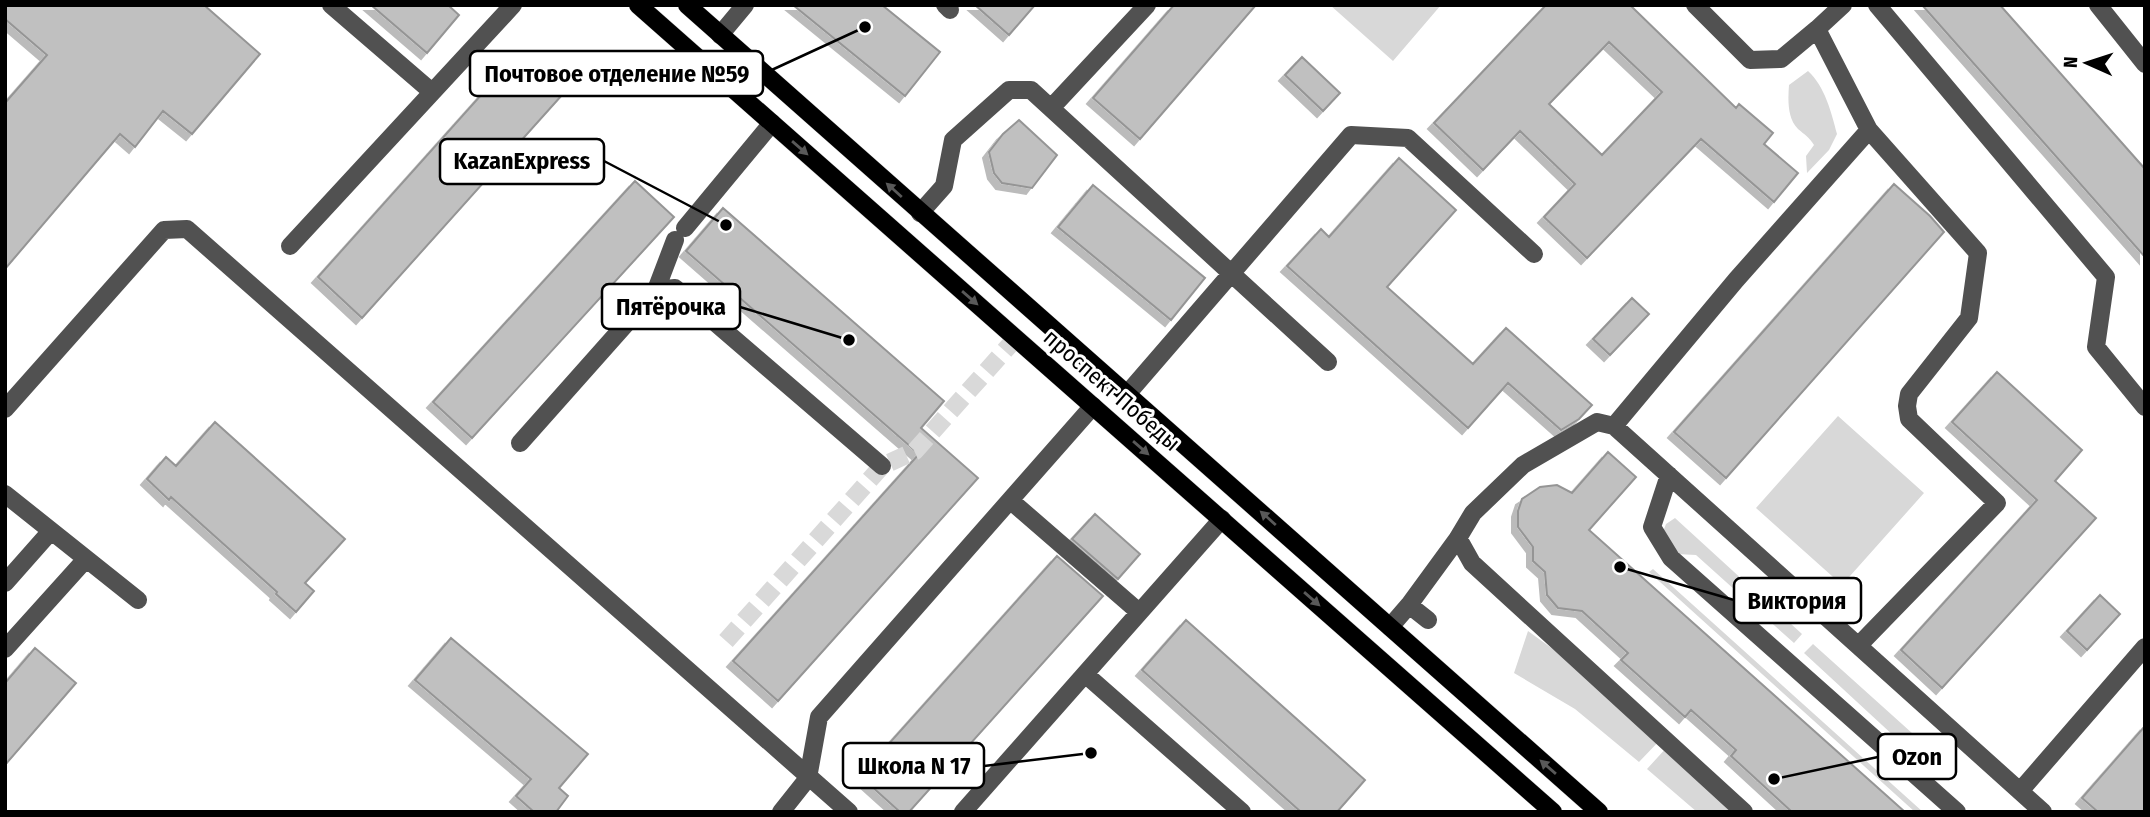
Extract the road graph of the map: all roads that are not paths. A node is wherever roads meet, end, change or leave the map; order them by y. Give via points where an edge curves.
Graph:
1 (331, 5) edge
2 (513, 5) edge
3 (638, 5) edge
4 (687, 5) edge
5 (745, 5) edge
6 (1147, 5) edge
7 (1695, 5) edge
8 (1843, 5) edge
9 (1877, 5) edge
10 (2098, 5) edge
11 (1816, 29) junction
12 (720, 35) junction
13 (2145, 64) edge
14 (432, 92) junction
15 (1051, 108) junction
16 (772, 123) junction
17 (1869, 130) junction
18 (920, 213) junction
19 (289, 246) dead end
20 (1534, 254) dead end
21 (1231, 274) junction
22 (656, 290) junction
23 (1328, 362) dead end
24 (1128, 393) junction
25 (1093, 406) junction
26 (2145, 408) edge
27 (5, 409) edge
28 (1614, 426) junction
29 (520, 443) dead end
30 (882, 466) dead end
31 (1669, 475) junction
32 (5, 494) edge
33 (1010, 501) junction
34 (1222, 519) junction
35 (51, 531) junction
36 (1458, 538) junction
37 (86, 559) junction
38 (5, 583) edge
39 (138, 600) dead end
40 (1409, 605) junction
41 (1139, 612) junction
42 (1428, 620) dead end
43 (1390, 627) junction
44 (1859, 645) junction
45 (2145, 647) edge
46 (5, 649) edge
47 (1085, 674) junction
48 (808, 778) junction
49 (2021, 790) junction
50 (781, 812) edge
51 (849, 812) edge
52 (964, 812) edge
53 (1242, 812) edge
54 (1553, 812) edge
55 (1599, 812) edge
56 (1744, 812) edge
57 (1957, 812) edge
58 (2042, 812) edge

1 - 14 street
2 - 14 street
3 - 16 main road, проспект Победы
4 - 12 main road, проспект Победы
5 - 12 street
6 - 15 street
7 - 11 street via 1750,60 1782,59
8 - 11 street
9 - 26 street via 2106,277 2095,347
10 - 13 street
11 - 17 street
18 -> 12 main road, проспект Победы
14 - 19 street
15 - 18 street via 1031,90 1009,90 953,140 944,186
15 - 21 street
16 - 22 street via 680,234
16 -> 25 main road, проспект Победы
17 - 28 street
17 - 44 street via 1978,253 1969,318 1909,394 1907,406 1909,419 1997,503
18 - 24 main road, проспект Победы
20 - 21 street via 1408,138 1351,135
21 - 23 street
21 - 24 street
22 - 29 street
22 - 30 street via 675,288
43 -> 24 main road, проспект Победы
25 - 33 street
25 -> 34 main road, проспект Победы
27 - 48 street via 164,230 187,229
28 - 31 street
28 - 36 street via 1597,422 1523,465 1473,513
31 - 44 street
31 - 57 street via 1652,527 1671,558
32 - 35 street
33 - 41 street
33 - 48 street via 819,718
34 - 41 street
34 -> 54 main road, проспект Победы
35 - 37 street
35 - 38 street
36 - 40 street
36 - 56 street via 1472,563
37 - 39 street
37 - 46 street
40 - 42 street
40 - 43 street
41 - 47 street
55 -> 43 main road, проспект Победы
44 - 49 street
45 - 49 street
47 - 52 street
47 - 53 street
48 - 50 street
48 - 51 street
49 - 58 street

